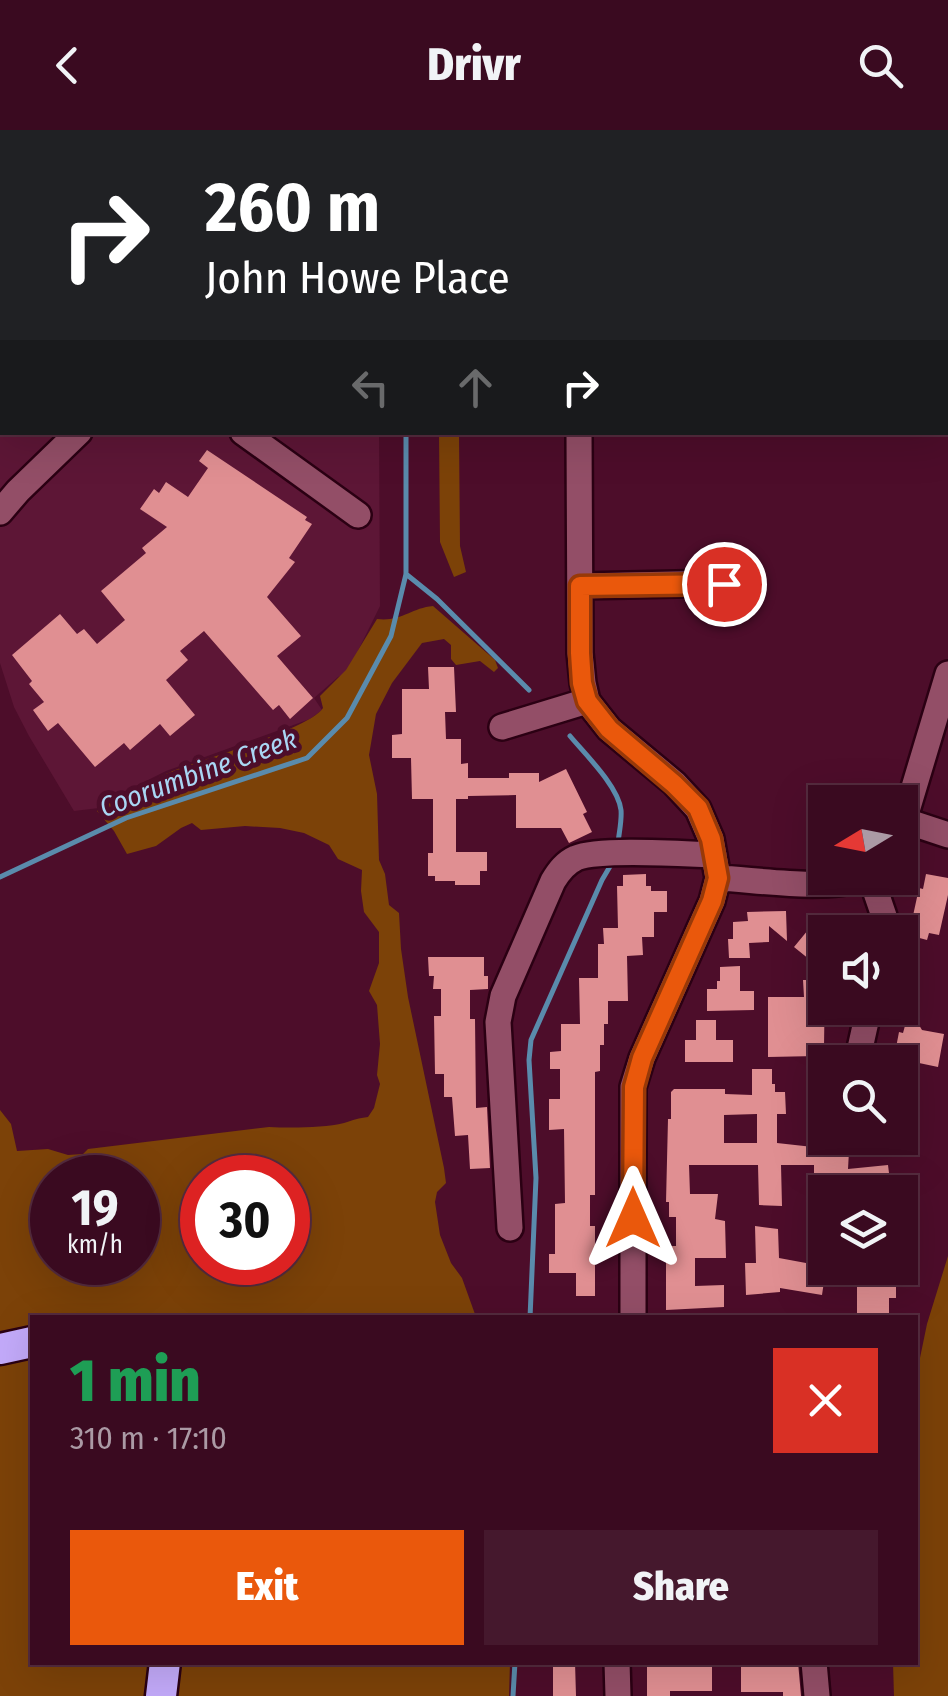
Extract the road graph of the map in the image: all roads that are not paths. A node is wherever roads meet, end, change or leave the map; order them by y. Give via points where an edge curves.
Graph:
1 (76, 435) edge
2 (247, 435) edge
3 (579, 435) edge
4 (0, 512) edge
5 (358, 515) dead end
6 (724, 584) dead end
7 (580, 586) junction
8 (948, 674) edge
9 (587, 701) junction
10 (502, 728) dead end
11 (915, 785) edge
12 (918, 830) edge
13 (948, 834) edge
14 (716, 866) junction
15 (808, 882) edge
16 (501, 1214) dead end
17 (634, 1315) edge
18 (30, 1342) edge
19 (0, 1348) edge
20 (165, 1665) edge
21 (618, 1665) edge
22 (814, 1665) edge
23 (160, 1696) edge
24 (618, 1696) edge
25 (817, 1696) edge

1 - 4 street
2 - 5 street
3 - 7 street
6 - 7 street
7 - 9 street
8 - 11 street
9 - 10 street
9 - 14 street via 698,808
12 - 13 street
14 - 15 street
14 - 16 street via 597,854 561,868 503,996 498,1022
14 - 17 street via 712,901 634,1087
18 - 19 highway
20 - 23 highway
21 - 24 street
22 - 25 street

